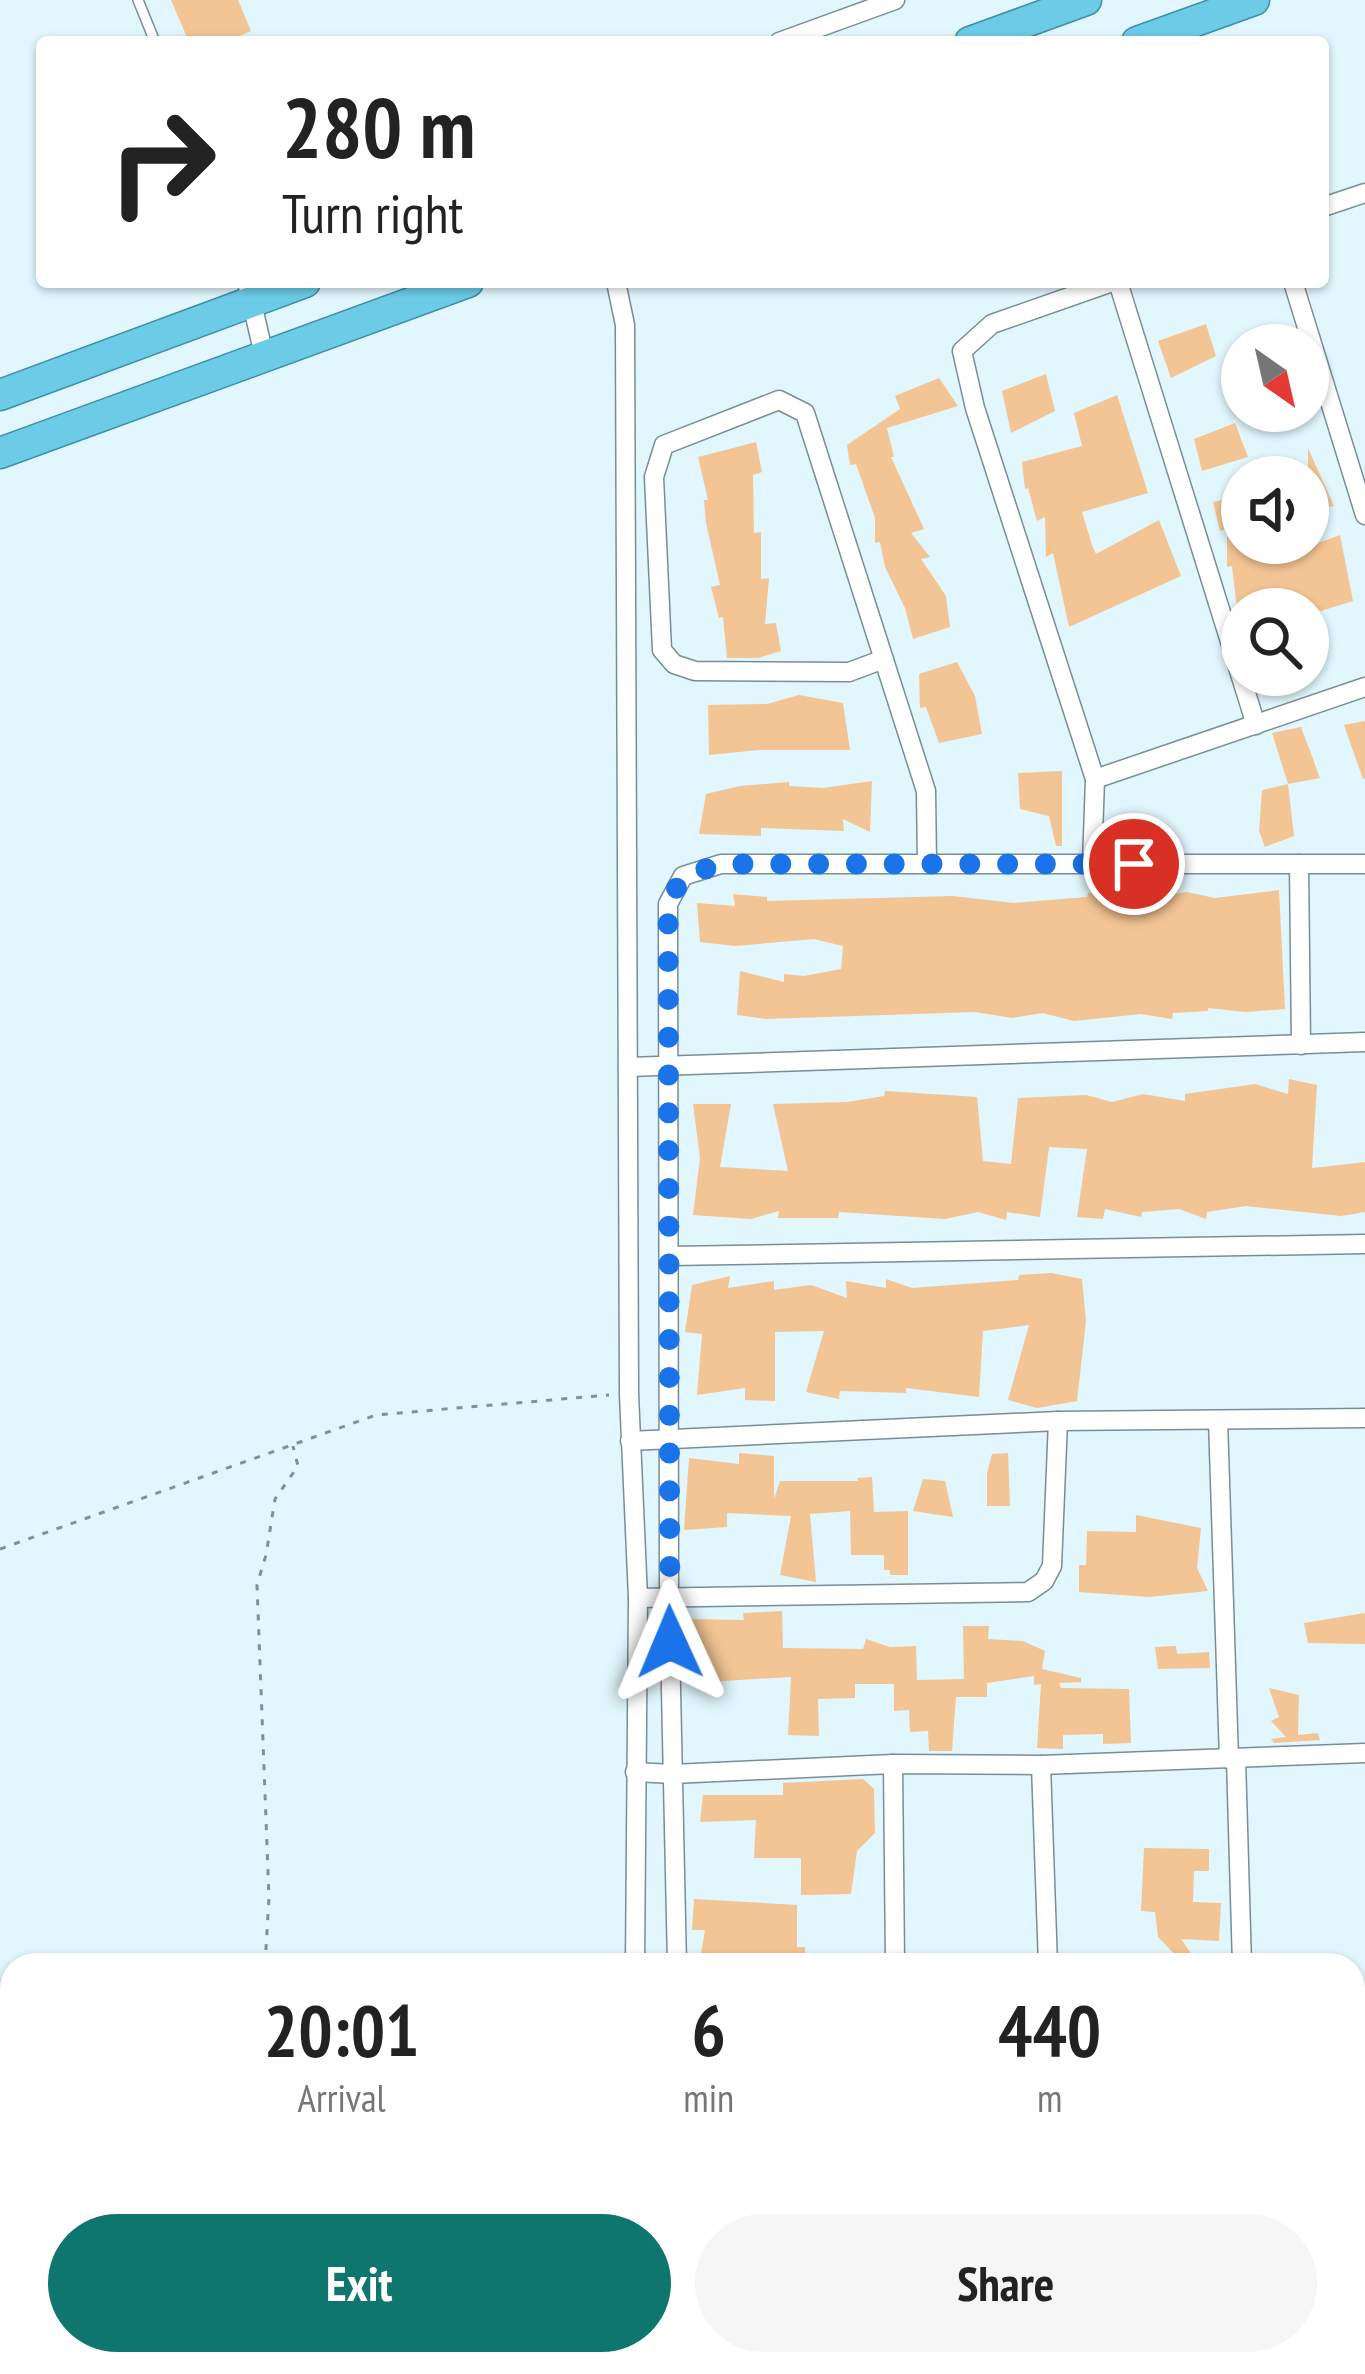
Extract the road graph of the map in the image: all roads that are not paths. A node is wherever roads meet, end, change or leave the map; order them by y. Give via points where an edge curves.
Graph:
1 (138, 0) edge
2 (896, 0) edge
3 (1086, 0) edge
4 (1254, 0) edge
5 (153, 36) edge
6 (796, 36) edge
7 (987, 36) edge
8 (1154, 36) edge
9 (1365, 193) edge
10 (1329, 205) edge
11 (451, 288) edge
12 (617, 288) edge
13 (1097, 288) edge
14 (1117, 288) edge
15 (1295, 288) edge
16 (249, 292) edge
17 (264, 355) junction
18 (0, 394) edge
19 (0, 453) edge
20 (1364, 510) edge
21 (884, 659) junction
22 (1365, 687) edge
23 (1256, 724) junction
24 (1095, 779) junction
25 (927, 864) junction
26 (1093, 864) junction
27 (1299, 864) junction
28 (1365, 864) edge
29 (1365, 1042) edge
30 (1301, 1045) junction
31 (669, 1066) junction
32 (628, 1067) junction
33 (1365, 1244) edge
34 (670, 1256) junction
35 (1365, 1418) edge
36 (1218, 1420) junction
37 (1058, 1421) junction
38 (672, 1439) junction
39 (630, 1441) junction
40 (638, 1598) junction
41 (669, 1598) junction
42 (1365, 1753) edge
43 (1232, 1759) junction
44 (893, 1764) junction
45 (1040, 1765) junction
46 (634, 1772) junction
47 (673, 1774) junction
48 (635, 1953) edge
49 (677, 1953) edge
50 (896, 1953) edge
51 (1048, 1953) edge
52 (1240, 1953) edge

1 - 5 lane
2 - 6 street
3 - 7 highway
4 - 8 highway
9 - 10 street
11 - 17 highway
12 - 32 street via 625,326
13 - 24 street via 992,324 962,351
14 - 23 street
15 - 20 street
16 - 17 street
16 - 18 highway
17 - 19 highway
21 - 21 street via 806,413 779,400 664,445 654,477 662,650 674,664 695,671 849,672
21 - 25 street via 926,791
22 - 23 street
23 - 24 street
24 - 26 street
25 - 26 street
25 - 31 street via 721,864 683,876 668,904
26 - 27 street
27 - 28 street
27 - 30 street
29 - 30 street
30 - 31 street
31 - 32 street
31 - 34 street
32 - 39 street
33 - 34 street
34 - 38 street
35 - 36 street
36 - 37 street
36 - 43 street
37 - 38 street
37 - 41 street via 1052,1566 1028,1592
38 - 39 street
38 - 41 street
39 - 40 street
40 - 41 street
40 - 46 street
41 - 47 street
42 - 43 street
43 - 45 street
43 - 52 street
44 - 45 street
44 - 47 street
44 - 50 street
45 - 51 street
46 - 47 street
46 - 48 street
47 - 49 street

